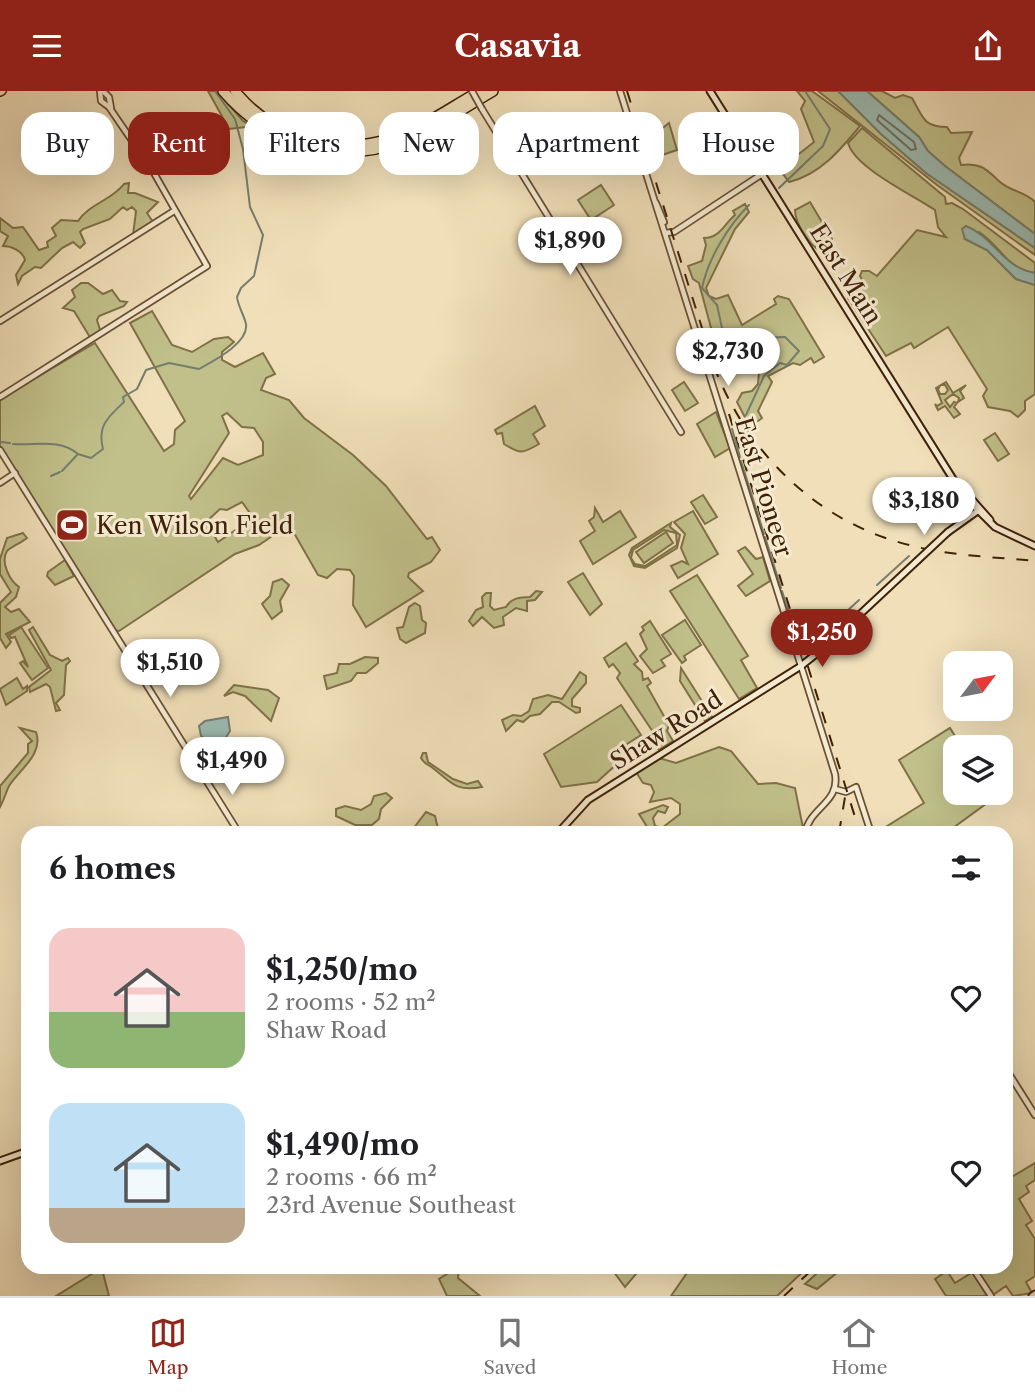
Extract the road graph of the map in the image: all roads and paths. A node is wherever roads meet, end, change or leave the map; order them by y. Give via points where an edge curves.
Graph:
1 (224, 91) edge
2 (476, 91) edge
3 (493, 91) edge
4 (501, 91) edge
5 (620, 91) edge
6 (710, 91) edge
7 (236, 92) edge
8 (104, 96) edge
9 (449, 112) edge
10 (452, 112) edge
11 (453, 112) edge
12 (723, 112) edge
13 (379, 141) edge
14 (379, 147) edge
15 (761, 175) edge
16 (763, 175) edge
17 (755, 179) junction
18 (768, 184) junction
19 (174, 211) junction
20 (666, 233) junction
21 (0, 321) edge
22 (0, 397) edge
23 (681, 432) dead end
24 (0, 450) edge
25 (15, 473) junction
26 (953, 475) junction
27 (0, 483) edge
28 (968, 495) junction
29 (976, 512) junction
30 (995, 524) junction
31 (1011, 536) junction
32 (1035, 546) edge
33 (801, 666) junction
34 (835, 789) junction
35 (235, 826) edge
36 (564, 826) edge
37 (808, 826) edge
38 (868, 826) edge
39 (1013, 1080) edge
40 (1035, 1115) edge
41 (21, 1154) edge
42 (0, 1161) edge
43 (976, 1274) edge
44 (990, 1296) edge

1 - 14 highway via 248,116 291,141 323,150 353,152
2 - 9 highway
2 - 23 street, bridge via 482,109
3 - 10 highway
4 - 11 highway
5 - 20 street, East Pioneer
6 - 12 main road, East Main
7 - 13 highway via 274,126 302,138 334,144
8 - 19 street
15 - 17 street
16 - 18 main road, East Main
17 - 18 main road
17 - 20 street
18 - 26 main road, East Main
19 - 21 street
19 - 22 street via 207,266
20 - 33 street, East Pioneer
24 - 25 street
25 - 27 street
25 - 35 street
26 - 28 main road, East Main
26 - 29 main road, East Main
28 - 29 main road, East Main
28 - 30 main road, East Main
29 - 30 main road, East Main
29 - 31 main road, East Main
29 - 33 main road, Shaw Road, bridge
30 - 31 main road, East Main
31 - 32 main road, East Main
33 - 34 street via 834,770
33 - 36 main road, Shaw Road via 588,800
34 - 37 street
34 - 38 street via 853,788
39 - 40 street
41 - 42 main road
43 - 44 street

